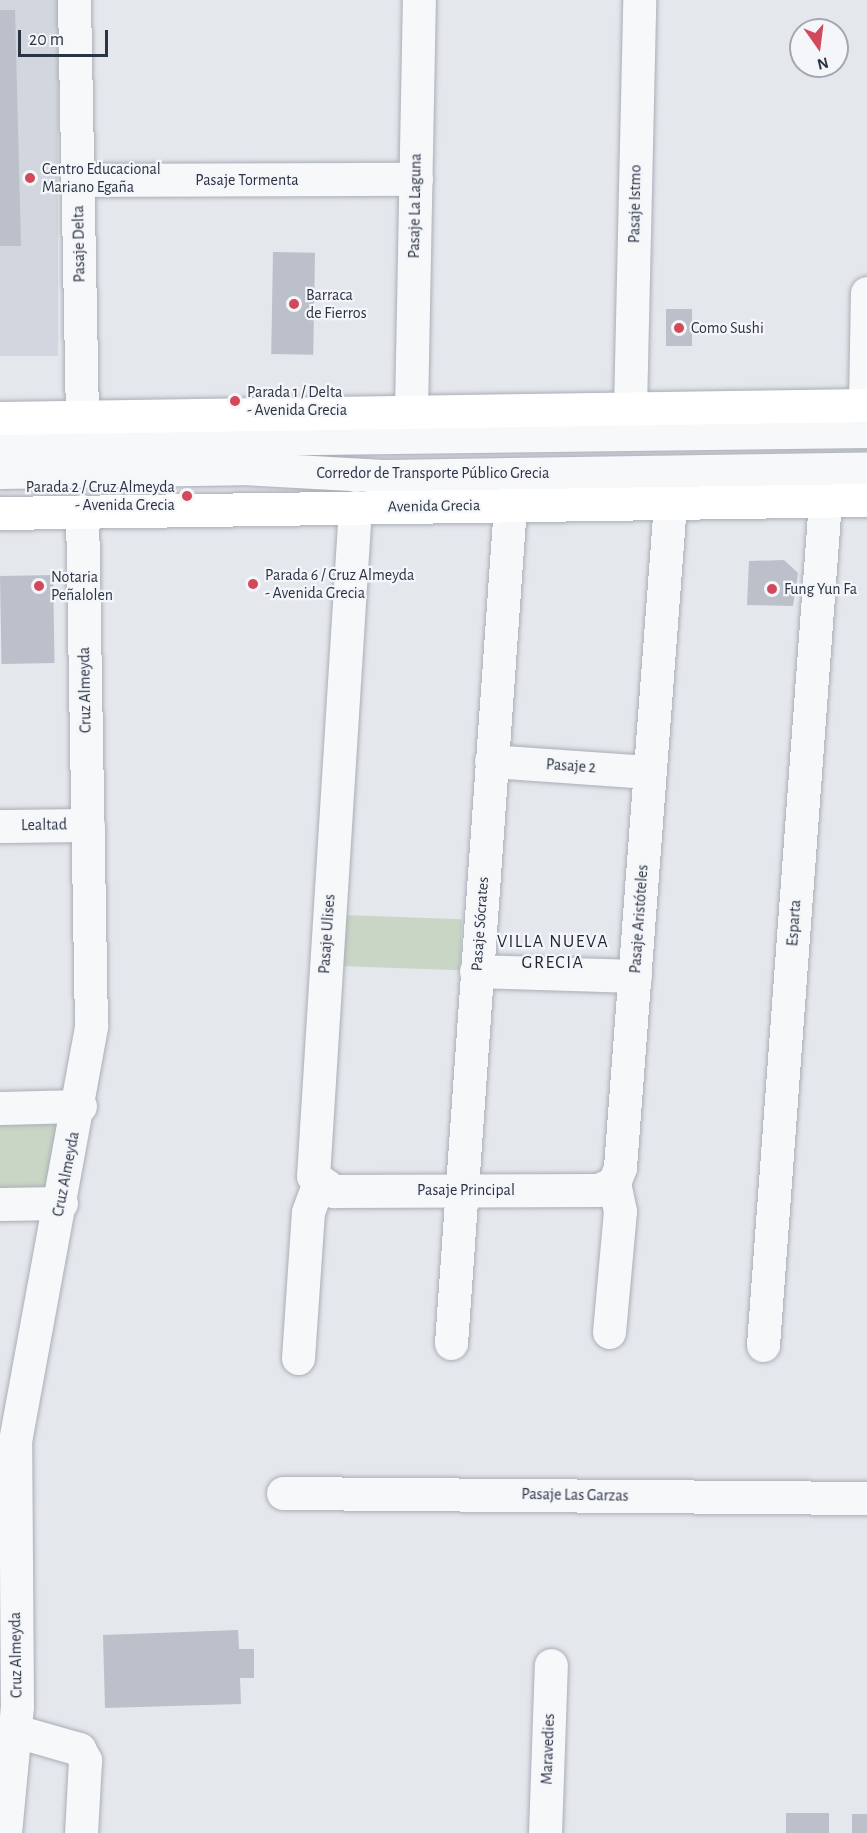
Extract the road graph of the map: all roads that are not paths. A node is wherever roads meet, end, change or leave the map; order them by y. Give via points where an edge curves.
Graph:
1 (74, 0) edge
2 (419, 0) edge
3 (639, 0) edge
4 (416, 179) junction
5 (78, 180) junction
6 (867, 293) edge
7 (630, 409) junction
8 (411, 411) junction
9 (866, 414) edge
10 (82, 417) junction
11 (0, 418) edge
12 (0, 442) edge
13 (867, 468) edge
14 (0, 472) edge
15 (867, 500) edge
16 (825, 501) junction
17 (670, 504) junction
18 (510, 505) junction
19 (355, 507) junction
20 (82, 511) junction
21 (0, 513) edge
22 (491, 761) junction
23 (650, 772) junction
24 (88, 825) junction
25 (0, 826) edge
26 (477, 971) junction
27 (635, 976) junction
28 (80, 1106) junction
29 (0, 1108) edge
30 (614, 1183) junction
31 (318, 1184) junction
32 (461, 1190) junction
33 (61, 1203) junction
34 (0, 1204) edge
35 (609, 1332) dead end
36 (451, 1343) dead end
37 (763, 1345) dead end
38 (298, 1358) dead end
39 (7, 1484) edge
40 (283, 1493) dead end
41 (867, 1498) edge
42 (551, 1665) dead end
43 (16, 1731) junction
44 (4, 1833) edge
45 (81, 1833) edge
46 (545, 1833) edge

1 - 5 street, Pasaje Delta
2 - 4 street, Pasaje La Laguna
3 - 7 street, Pasaje Istmo
4 - 5 street, Pasaje Tormenta
4 - 8 street, Pasaje La Laguna
5 - 10 street, Pasaje Delta
6 - 9 street
7 - 8 main road
7 - 9 main road
8 - 10 main road
9 - 12 street
10 - 11 main road
13 - 14 street, Corredor de Transporte Público Grecia via 383,476 242,468
15 - 16 main road, Avenida Grecia
16 - 17 main road, Avenida Grecia
16 - 37 street, Esparta
17 - 18 main road, Avenida Grecia
17 - 23 street, Pasaje Aristóteles
18 - 19 main road, Avenida Grecia
18 - 22 street, Pasaje Sócrates
19 - 20 main road, Avenida Grecia
19 - 31 street, Pasaje Ulises via 312,1167
20 - 21 main road, Avenida Grecia
20 - 24 street, Cruz Almeyda
22 - 23 street, Pasaje 2
22 - 26 street, Pasaje Sócrates
23 - 27 street, Pasaje Aristóteles
24 - 25 street, Lealtad
24 - 28 street, Cruz Almeyda via 92,991
26 - 27 street
26 - 32 street, Pasaje Sócrates
27 - 30 street, Pasaje Aristóteles via 620,1167
28 - 29 street
28 - 33 street, Cruz Almeyda
30 - 32 street, Pasaje Principal via 598,1190
30 - 35 street, Pasaje Aristóteles via 620,1211
31 - 32 street, Pasaje Principal via 334,1191
31 - 38 street, Pasaje Ulises via 308,1212
32 - 36 street, Pasaje Sócrates
33 - 34 street
33 - 39 street, Cruz Almeyda
39 - 43 street, Cruz Almeyda
40 - 41 street, Pasaje Las Garzas
42 - 46 street, Maravedies
43 - 44 street, Cruz Almeyda
43 - 45 street via 79,1749 85,1760

